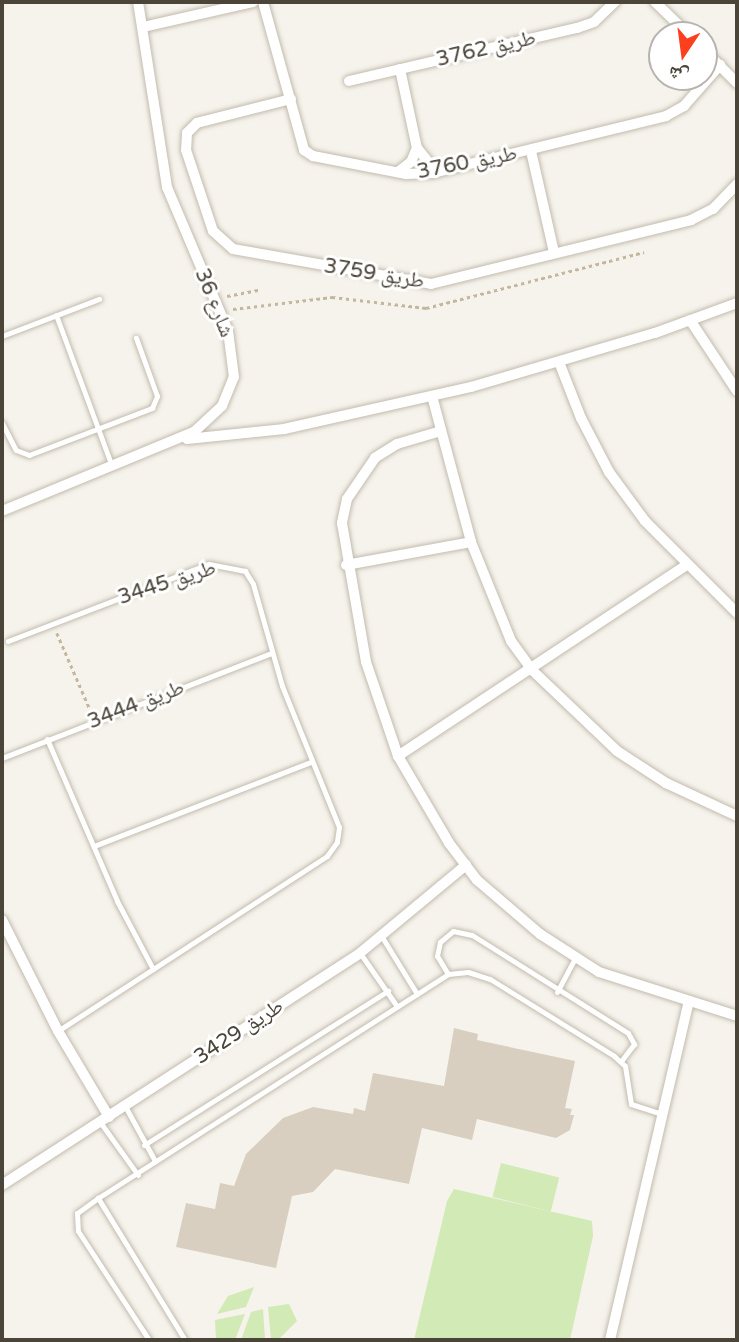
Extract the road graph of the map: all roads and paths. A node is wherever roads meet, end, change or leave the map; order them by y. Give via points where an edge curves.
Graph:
1 (138, 2) edge
2 (253, 2) edge
3 (263, 2) edge
4 (615, 2) edge
5 (655, 2) edge
6 (675, 21) edge
7 (143, 27) junction
8 (720, 65) joint
9 (400, 69) junction
10 (349, 81) dead end
11 (737, 83) edge
12 (291, 99) junction
13 (417, 148) junction
14 (531, 151) junction
15 (444, 170) junction
16 (398, 172) junction
17 (737, 184) edge
18 (554, 252) junction
19 (259, 290) dead end
20 (99, 299) dead end
21 (214, 299) junction
22 (737, 303) edge
23 (56, 315) junction
24 (690, 320) junction
25 (2, 336) edge
26 (136, 338) dead end
27 (559, 362) junction
28 (737, 391) edge
29 (432, 396) junction
30 (2, 423) edge
31 (100, 427) junction
32 (441, 431) junction
33 (178, 439) junction
34 (112, 466) junction
35 (2, 511) edge
36 (471, 542) junction
37 (346, 565) junction
38 (687, 565) junction
39 (737, 613) edge
40 (53, 624) junction
41 (8, 641) dead end
42 (271, 653) junction
43 (532, 670) junction
44 (94, 721) junction
45 (47, 739) junction
46 (398, 756) junction
47 (2, 758) edge
48 (311, 762) junction
49 (737, 816) edge
50 (94, 846) junction
51 (466, 865) junction
52 (2, 920) edge
53 (382, 937) junction
54 (360, 953) junction
55 (576, 957) junction
56 (153, 969) junction
57 (448, 974) junction
58 (388, 991) junction
59 (557, 992) junction
60 (417, 994) junction
61 (688, 1004) junction
62 (396, 1005) junction
63 (737, 1016) edge
64 (58, 1031) junction
65 (621, 1061) junction
66 (125, 1106) junction
67 (662, 1114) junction
68 (104, 1119) junction
69 (144, 1146) junction
70 (155, 1161) junction
71 (138, 1175) junction
72 (2, 1185) edge
73 (98, 1198) junction
74 (149, 1340) edge
75 (186, 1340) edge
76 (610, 1340) edge

1 - 7 street, شارع 36
2 - 7 street
3 - 12 street, طريق 3760
4 - 9 street, طريق 3762 via 586,26
5 - 6 street
7 - 21 street, شارع 36 via 167,187
8 - 11 street
8 - 14 street, طريق 3760 via 673,113
9 - 10 street, طريق 3762
9 - 13 street
12 - 16 street, طريق 3760 via 307,153
12 - 18 street, طريق 3759 via 197,123 187,133 186,150 211,225 226,246 423,285
13 - 15 street via 430,164
13 - 16 street via 411,162
14 - 15 street, طريق 3760
14 - 18 street
15 - 16 street, طريق 3760
17 - 18 street, طريق 3759 via 713,209 691,220
19 - 21 path
20 - 23 lane
21 - 33 street, شارع 36 via 232,344 233,377 216,414
22 - 24 street
23 - 25 lane
23 - 31 lane
24 - 27 street
24 - 28 street
26 - 31 lane via 156,403
27 - 29 street
27 - 38 street via 581,418 610,472 645,521
29 - 32 street
29 - 33 street via 284,429
30 - 31 lane via 16,450 29,455
31 - 34 lane
32 - 36 street
32 - 37 street via 397,444 358,476 342,523
33 - 34 street, شارع 36
34 - 35 street, شارع 36
36 - 37 street
36 - 43 street via 497,614
37 - 46 street via 366,662
38 - 39 street
38 - 43 street
40 - 41 lane, طريق 3445
40 - 42 lane, طريق 3445 via 209,564 224,564 244,571 253,584
40 - 44 path
42 - 44 lane, طريق 3444
42 - 48 lane, طريق 3445
43 - 46 street
43 - 49 street via 617,751 666,783
44 - 45 lane, طريق 3444
45 - 47 lane, طريق 3444
45 - 50 lane
46 - 51 street
48 - 50 lane
48 - 56 lane, طريق 3445 via 337,813 333,850
50 - 56 lane
51 - 53 street, طريق 3429
51 - 55 street via 540,934
52 - 64 street
53 - 54 street, طريق 3429
53 - 60 lane
54 - 58 lane
54 - 66 street, طريق 3429
55 - 59 lane
55 - 61 street via 599,972
56 - 64 lane
57 - 59 lane via 439,962 438,947 448,932 463,932
57 - 60 lane
57 - 65 lane via 468,972 490,978
58 - 62 lane
58 - 69 lane
59 - 65 lane via 628,1033 634,1044
60 - 62 lane
61 - 63 street
61 - 67 street
62 - 70 lane
64 - 68 street
65 - 67 lane via 631,1104
66 - 68 street, طريق 3429
66 - 69 lane
67 - 76 street
68 - 71 lane
68 - 72 street, طريق 3429
69 - 70 lane
70 - 71 lane
71 - 73 lane
73 - 74 lane via 77,1213 78,1231
73 - 75 lane

